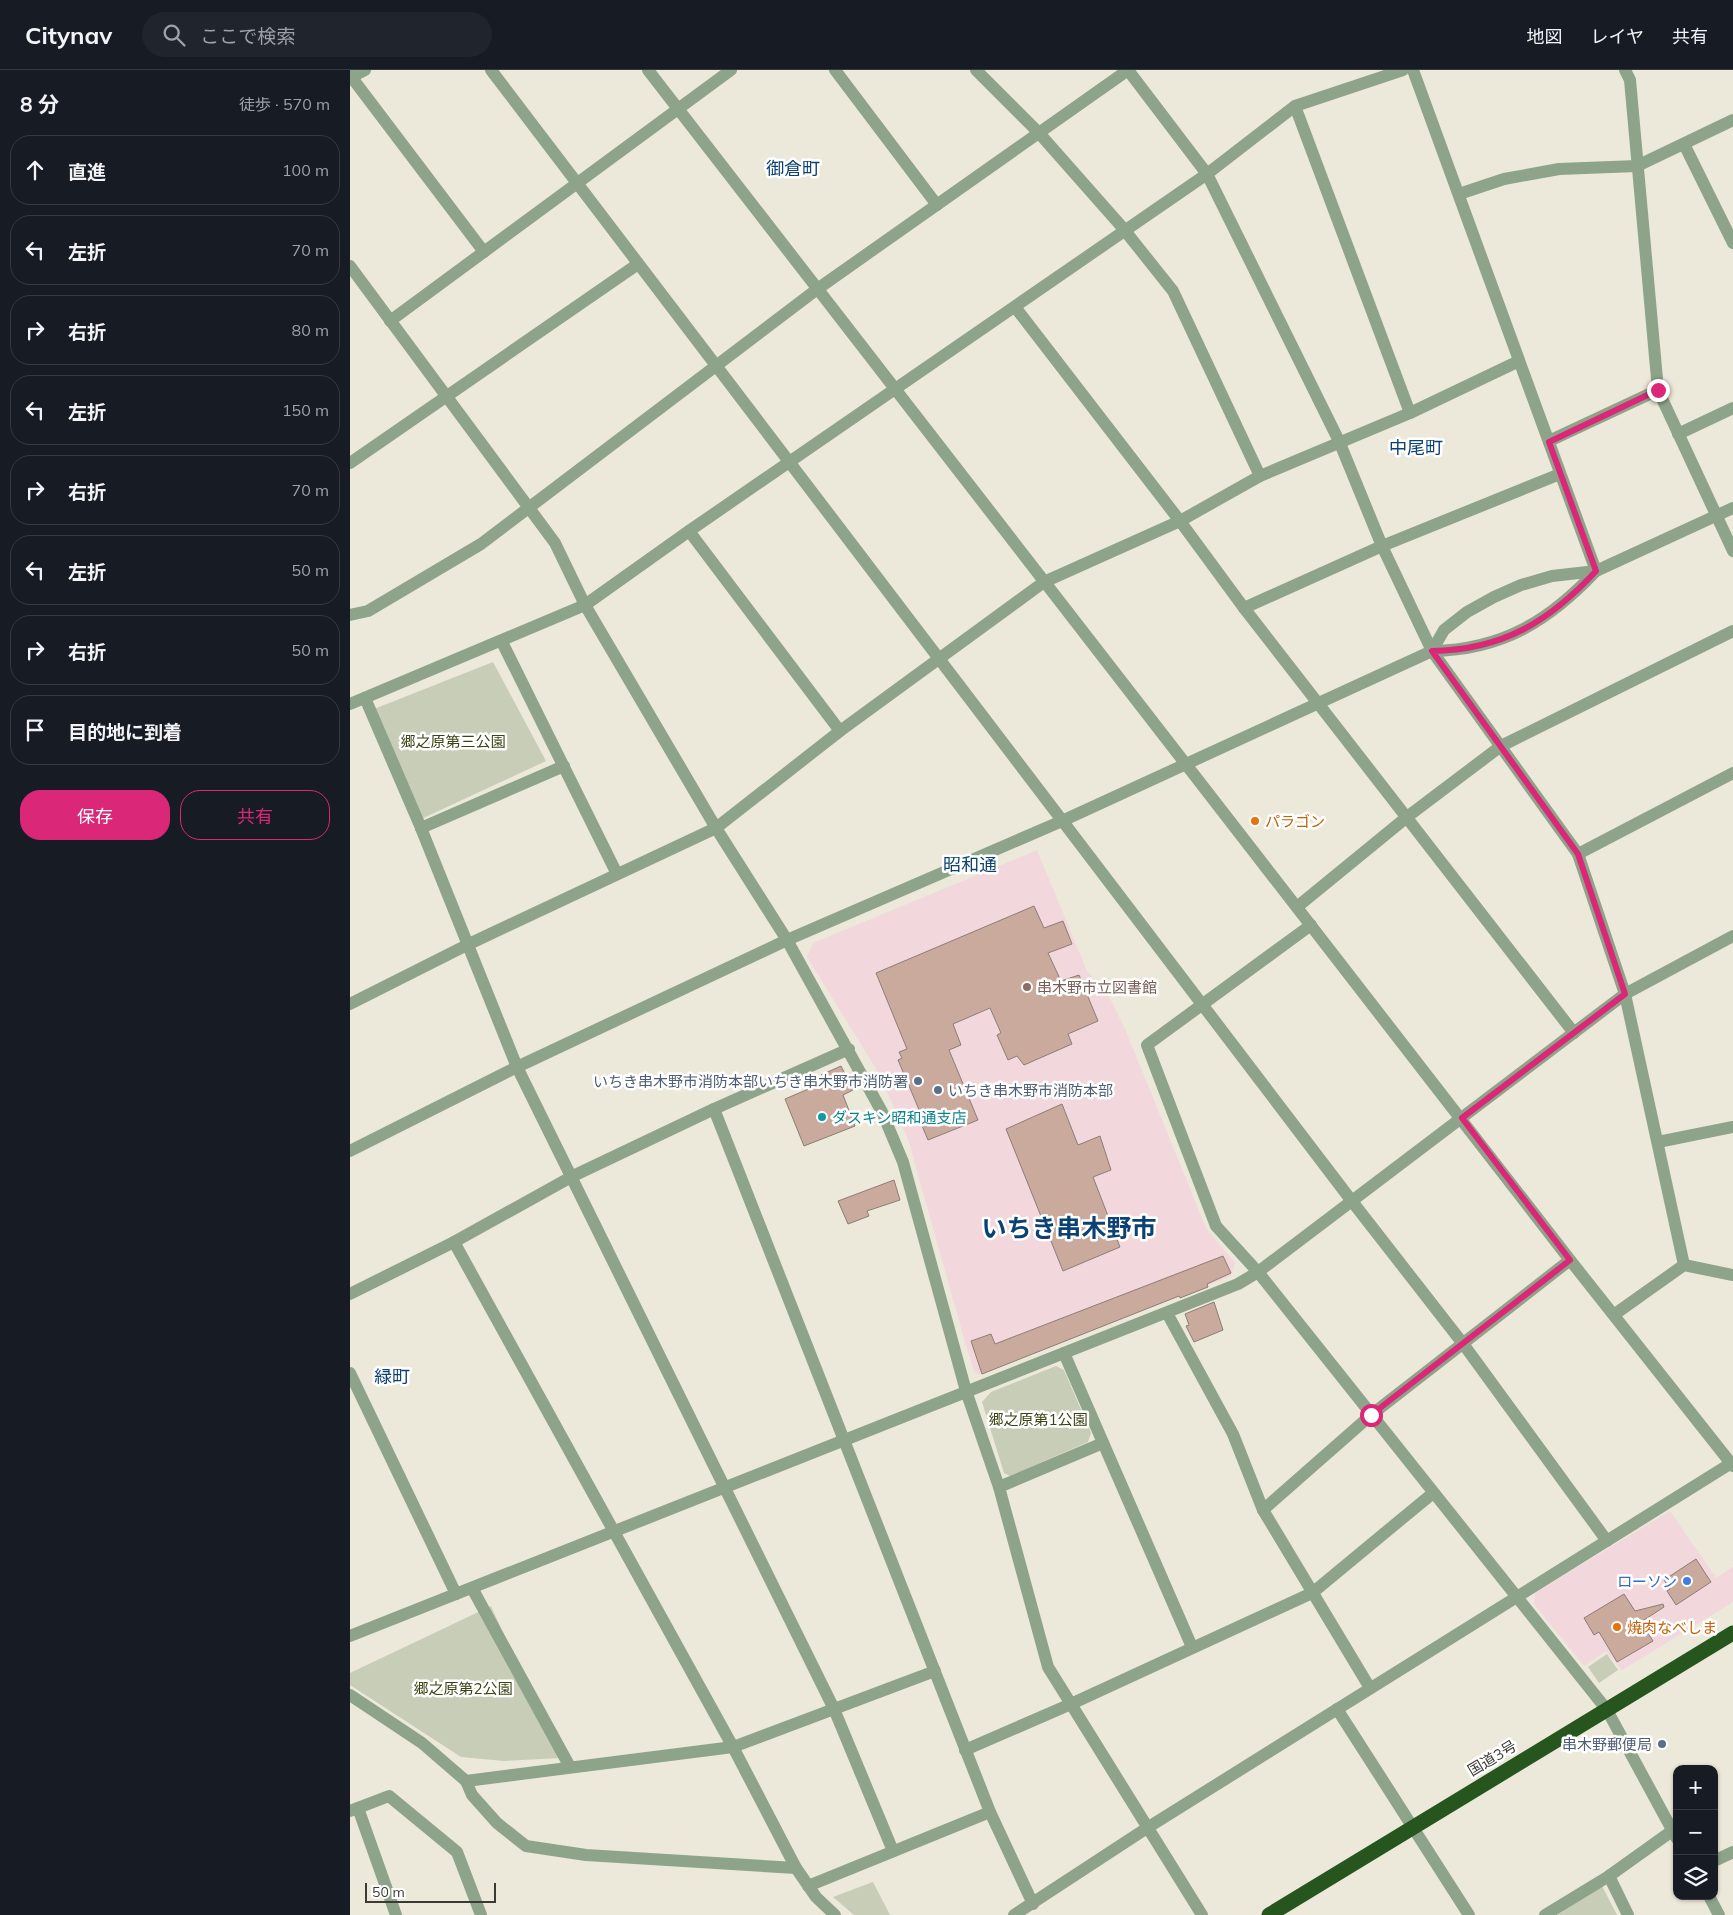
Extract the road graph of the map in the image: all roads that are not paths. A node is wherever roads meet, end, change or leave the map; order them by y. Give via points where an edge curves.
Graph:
1 (365, 70) edge
2 (491, 70) edge
3 (648, 70) edge
4 (731, 70) edge
5 (835, 70) edge
6 (976, 70) edge
7 (1128, 70) edge
8 (1403, 70) edge
9 (1413, 70) edge
10 (1626, 70) edge
11 (351, 77) edge
12 (1295, 106) junction
13 (680, 109) junction
14 (1733, 120) edge
15 (1039, 133) junction
16 (1684, 144) junction
17 (1637, 166) junction
18 (1207, 174) junction
19 (577, 184) junction
20 (1459, 194) junction
21 (937, 205) junction
22 (1124, 231) junction
23 (1733, 243) edge
24 (484, 252) junction
25 (638, 264) junction
26 (350, 266) edge
27 (816, 290) junction
28 (1015, 307) junction
29 (390, 321) junction
30 (1519, 361) junction
31 (716, 366) junction
32 (895, 390) junction
33 (1658, 390) junction
34 (447, 397) junction
35 (1733, 408) edge
36 (1410, 412) junction
37 (1678, 434) junction
38 (1340, 442) junction
39 (1549, 442) junction
40 (789, 462) junction
41 (350, 463) edge
42 (1560, 474) junction
43 (1260, 476) junction
44 (530, 507) junction
45 (1733, 508) edge
46 (1717, 517) junction
47 (1180, 521) junction
48 (689, 531) junction
49 (1382, 546) junction
50 (1733, 551) edge
51 (1596, 571) junction
52 (1044, 582) junction
53 (585, 605) junction
54 (1244, 608) junction
55 (350, 616) edge
56 (1733, 631) edge
57 (502, 642) junction
58 (1432, 651) junction
59 (939, 659) junction
60 (365, 698) junction
61 (1318, 702) junction
62 (350, 704) edge
63 (840, 731) junction
64 (1501, 746) junction
65 (1187, 764) junction
66 (564, 766) junction
67 (1733, 773) edge
68 (1407, 817) junction
69 (1062, 821) junction
70 (421, 828) junction
71 (716, 828) junction
72 (1578, 854) junction
73 (617, 874) junction
74 (1297, 907) junction
75 (1311, 925) junction
76 (1733, 936) edge
77 (787, 940) junction
78 (469, 944) junction
79 (1625, 994) junction
80 (1203, 1003) junction
81 (350, 1004) edge
82 (1574, 1033) junction
83 (849, 1049) junction
84 (517, 1067) junction
85 (714, 1109) junction
86 (1462, 1118) junction
87 (1733, 1127) edge
88 (1658, 1142) junction
89 (350, 1151) edge
90 (573, 1176) junction
91 (1351, 1200) junction
92 (454, 1242) junction
93 (1570, 1260) junction
94 (1684, 1265) junction
95 (1258, 1272) junction
96 (1733, 1275) edge
97 (350, 1294) edge
98 (1167, 1313) junction
99 (1615, 1314) junction
100 (1464, 1345) junction
101 (1064, 1353) junction
102 (350, 1373) edge
103 (966, 1391) junction
104 (1371, 1415) junction
105 (844, 1440) junction
106 (1103, 1443) junction
107 (1733, 1464) edge
108 (724, 1487) junction
109 (999, 1487) junction
110 (1433, 1493) junction
111 (1263, 1510) junction
112 (614, 1532) junction
113 (1607, 1541) junction
114 (472, 1588) junction
115 (1312, 1593) junction
116 (456, 1594) junction
117 (1518, 1596) junction
118 (1733, 1633) edge
119 (350, 1636) edge
120 (1192, 1647) junction
121 (935, 1671) junction
122 (1370, 1688) junction
123 (350, 1695) edge
124 (1071, 1704) junction
125 (834, 1709) junction
126 (1336, 1709) junction
127 (1607, 1710) junction
128 (733, 1747) junction
129 (965, 1750) junction
130 (570, 1767) junction
131 (466, 1781) junction
132 (354, 1809) edge
133 (990, 1812) junction
134 (1414, 1827) junction
135 (1147, 1828) junction
136 (1673, 1833) edge
137 (1673, 1836) edge
138 (893, 1851) junction
139 (1733, 1852) edge
140 (1718, 1859) edge
141 (796, 1868) junction
142 (1609, 1876) junction
143 (808, 1886) junction
144 (1711, 1900) edge
145 (1033, 1904) junction
146 (396, 1915) edge
147 (481, 1915) edge
148 (835, 1915) edge
149 (1014, 1915) edge
150 (1202, 1915) edge
151 (1270, 1915) edge
152 (1469, 1915) edge
153 (1545, 1915) edge
154 (1628, 1915) edge
155 (1719, 1915) edge

1 - 11 street
2 - 19 street
3 - 13 street
4 - 13 street
5 - 21 street
6 - 15 street
7 - 15 street
7 - 18 street
8 - 12 street
9 - 20 street
10 - 17 street via 1630,80
11 - 24 street
12 - 18 street
12 - 36 street
13 - 19 street
13 - 27 street
14 - 16 street
15 - 21 street
15 - 22 street
16 - 17 street
16 - 23 street
17 - 20 street via 1559,169 1504,179
17 - 33 street
18 - 22 street
18 - 38 street
19 - 24 street
19 - 25 street
20 - 30 street
21 - 27 street
22 - 28 street
22 - 43 street via 1173,291
24 - 29 street
25 - 31 street
25 - 34 street
26 - 29 street
27 - 31 street
27 - 32 street
28 - 32 street
28 - 47 street
29 - 34 street
30 - 36 street
30 - 39 street
31 - 40 street
31 - 44 street
32 - 40 street
32 - 52 street
33 - 37 street
33 - 39 street
34 - 41 street
34 - 44 street
35 - 37 street
36 - 38 street
37 - 46 street
38 - 43 street
38 - 49 street
39 - 42 street
40 - 48 street
40 - 59 street
42 - 49 street
42 - 51 street
43 - 47 street
44 - 53 street via 555,543
44 - 55 street via 481,544 368,610
45 - 46 street
46 - 50 street
46 - 51 street
47 - 52 street
47 - 54 street
48 - 53 street
48 - 63 street
49 - 54 street
49 - 58 street
51 - 58 street via 1571,598 1537,624 1461,650
51 - 58 street via 1552,576 1494,597 1444,630
52 - 59 street
52 - 65 street
53 - 57 street
53 - 71 street
54 - 61 street
56 - 64 street
57 - 60 street
57 - 66 street
58 - 61 street
58 - 64 street
59 - 63 street
59 - 69 street
60 - 62 street
60 - 70 street
61 - 65 street
61 - 68 street
63 - 71 street
64 - 68 street
64 - 72 street
65 - 69 street
65 - 74 street
66 - 70 street
66 - 73 street
67 - 72 street
68 - 74 street
68 - 82 street
69 - 77 street
69 - 80 street
70 - 78 street
71 - 73 street
71 - 77 street
72 - 79 street
73 - 78 street
74 - 75 street
75 - 80 street
75 - 86 street
76 - 79 street
77 - 83 street
77 - 84 street
78 - 81 street
78 - 84 street
79 - 82 street
79 - 88 street
80 - 91 street
80 - 95 street via 1147,1045 1216,1226
82 - 86 street
83 - 85 street
83 - 103 street via 882,1112 903,1162
84 - 89 street
84 - 90 street
85 - 90 street
85 - 105 street
86 - 91 street
86 - 93 street
87 - 88 street
88 - 94 street
90 - 92 street
90 - 108 street
91 - 95 street
91 - 100 street
92 - 97 street
92 - 112 street
93 - 99 street
93 - 100 street
94 - 96 street
94 - 99 street
95 - 98 street via 1238,1284
95 - 104 street
98 - 101 street
98 - 111 street via 1232,1434
99 - 107 street
100 - 104 street
100 - 113 street
101 - 103 street
101 - 106 street
102 - 116 street
103 - 105 street
103 - 109 street
104 - 110 street
104 - 111 street
105 - 108 street
105 - 121 street
106 - 109 street
106 - 120 street
107 - 113 street
108 - 112 street
108 - 125 street
109 - 124 street via 1048,1667
110 - 115 street
110 - 117 street
111 - 115 street
112 - 114 street
112 - 128 street
113 - 117 street
114 - 116 street
114 - 130 street
115 - 120 street
115 - 122 street
116 - 119 street
117 - 122 street
117 - 127 street
118 - 127 highway, 国道3号
120 - 124 street
121 - 125 street
121 - 129 street
122 - 126 street
123 - 131 street via 422,1743
124 - 129 street
124 - 135 street
125 - 128 street
125 - 138 street
126 - 134 street
126 - 135 street
127 - 134 highway, 国道3号
127 - 136 street
128 - 130 street
128 - 141 street
129 - 133 street
130 - 131 street
131 - 141 street via 472,1795 497,1823 526,1846 586,1856
132 - 146 street
132 - 147 street via 389,1796 457,1852
133 - 138 street
133 - 145 street
134 - 151 highway, 国道3号
134 - 152 street
135 - 145 street
135 - 150 street
137 - 142 street
138 - 143 street
139 - 140 street
141 - 143 street
142 - 153 street
142 - 154 street
143 - 148 street
144 - 155 street
145 - 149 street

